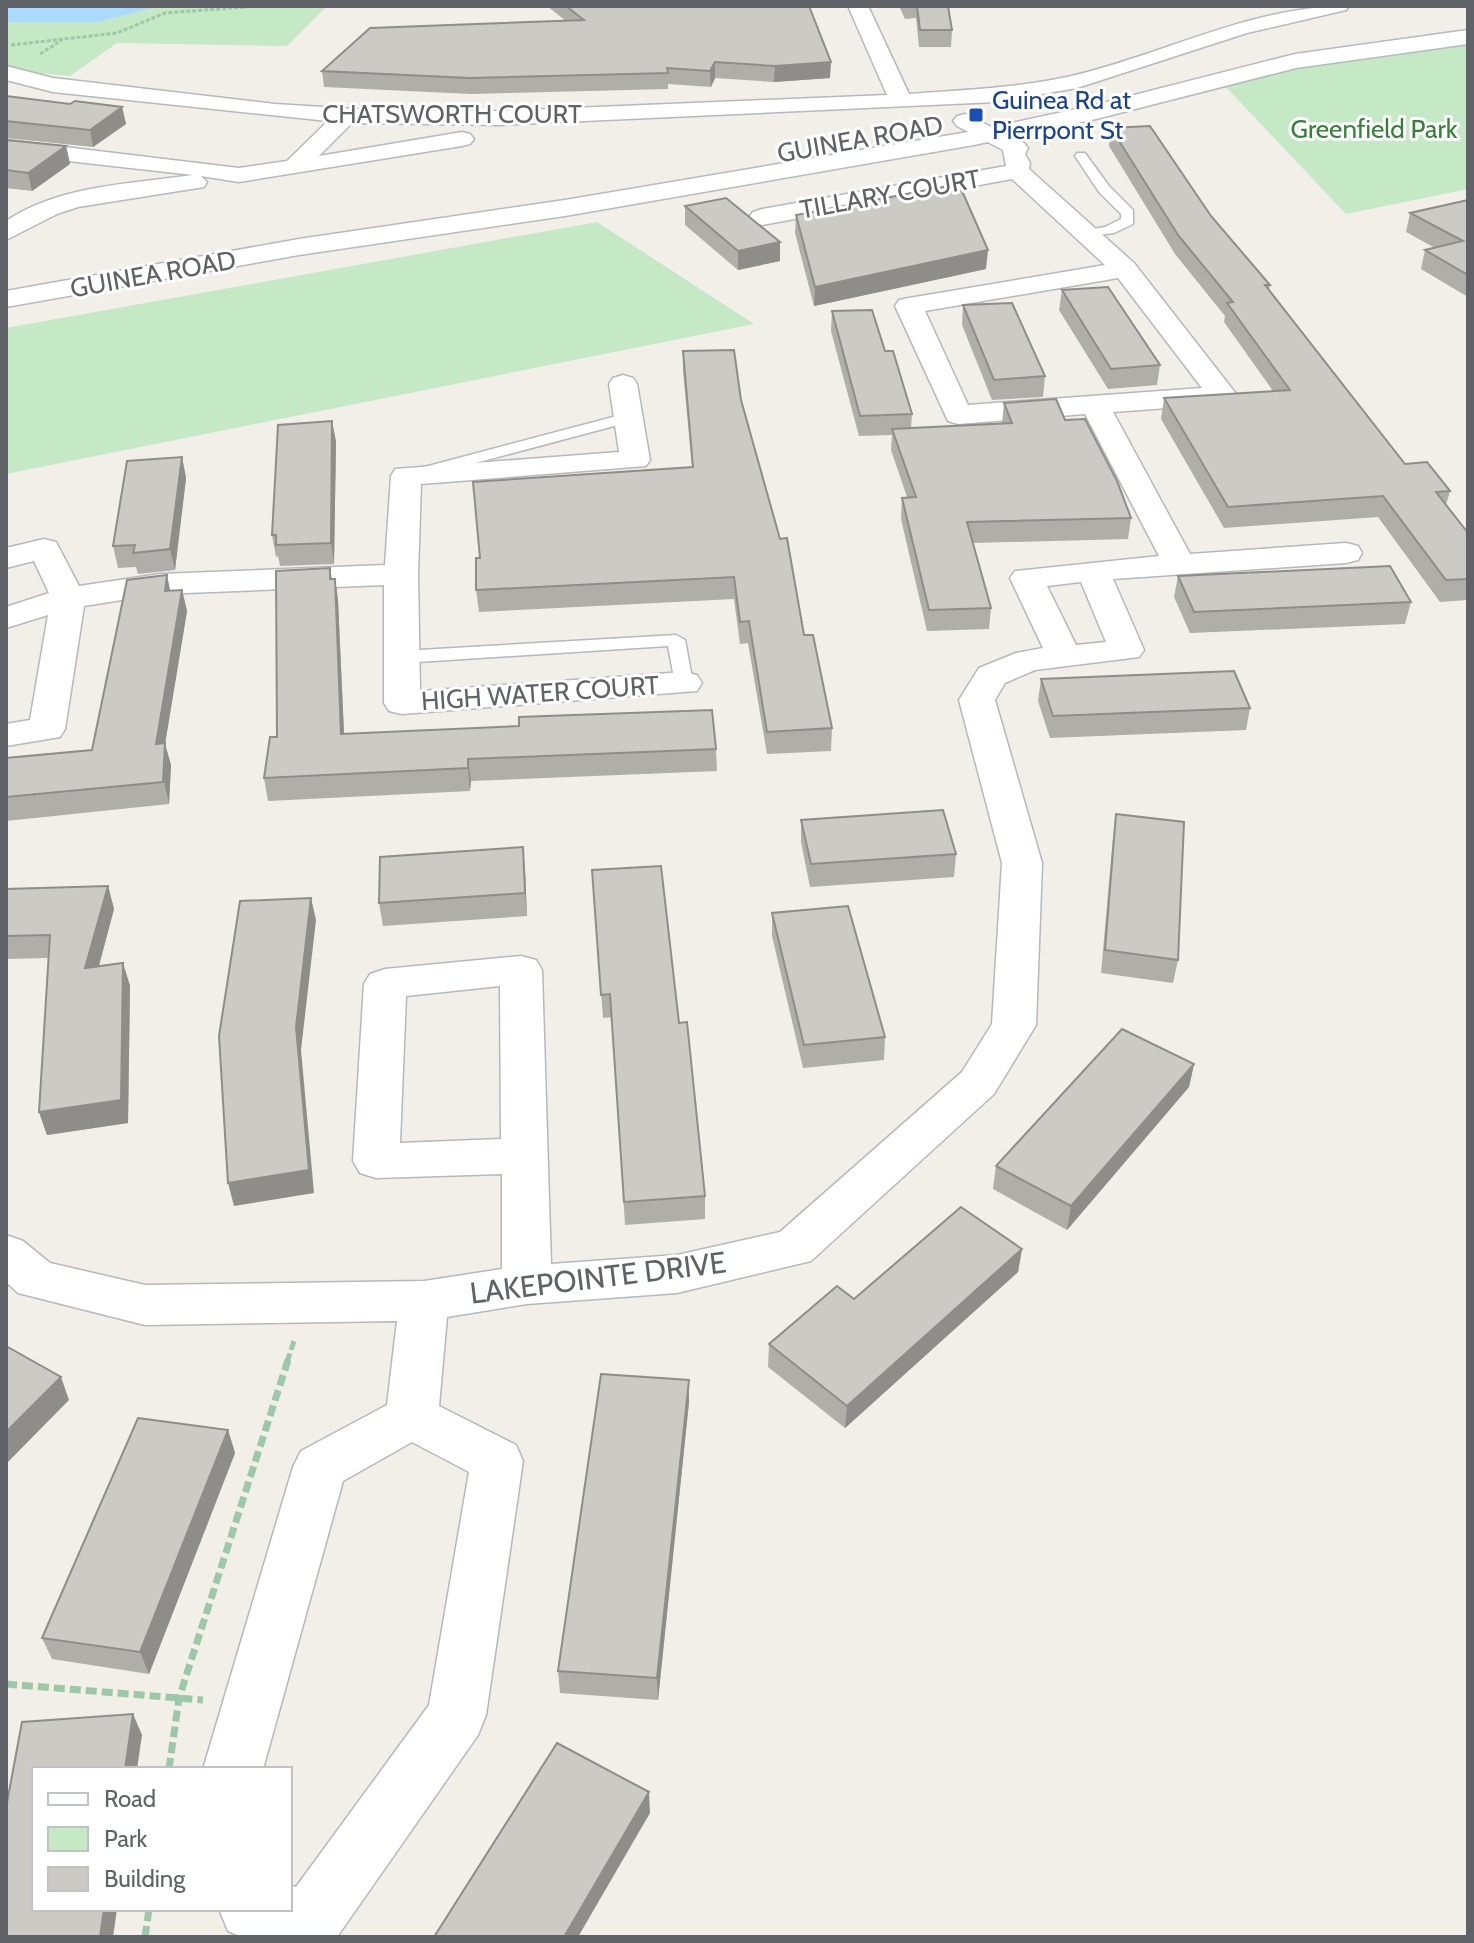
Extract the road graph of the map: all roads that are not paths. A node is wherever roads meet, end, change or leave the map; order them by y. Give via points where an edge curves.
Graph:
1 (858, 6) edge
2 (1339, 6) edge
3 (1468, 23) edge
4 (1468, 37) edge
5 (6, 73) edge
6 (901, 101) junction
7 (346, 116) junction
8 (978, 131) junction
9 (472, 137) dead end
10 (6, 147) edge
11 (1081, 156) dead end
12 (1015, 162) junction
13 (294, 167) junction
14 (239, 175) junction
15 (762, 217) dead end
16 (6, 232) edge
17 (1086, 234) junction
18 (1125, 269) junction
19 (6, 299) edge
20 (623, 384) dead end
21 (1095, 406) junction
22 (1346, 553) dead end
23 (6, 558) edge
24 (1179, 564) junction
25 (1093, 571) junction
26 (401, 574) junction
27 (68, 598) junction
28 (6, 618) edge
29 (402, 657) junction
30 (1065, 657) junction
31 (684, 683) joint
32 (6, 735) edge
33 (524, 1156) junction
34 (6, 1254) edge
35 (527, 1285) junction
36 (424, 1301) junction
37 (412, 1417) junction
38 (234, 1767) edge
39 (260, 1911) edge

1 - 6 street
2 - 6 street, GUINEA ROAD via 1241,28 1069,83 996,95
3 - 8 main road, GUINEA ROAD via 1271,49 1071,99
4 - 8 main road, GUINEA ROAD via 1295,61 1096,112
5 - 7 street, CHATSWORTH COURT via 53,85
6 - 7 street, CHATSWORTH COURT via 499,118
7 - 13 street
8 - 12 street via 994,151
8 - 19 main road, GUINEA ROAD via 565,208 299,247
9 - 13 street
10 - 14 street
11 - 17 lane via 1128,213 1128,221 1119,226
12 - 15 street, TILLARY COURT
12 - 17 street
13 - 14 street
14 - 16 street via 62,204 26,216
17 - 18 street
18 - 21 street via 1222,395
18 - 21 street via 909,306 958,415
20 - 26 street, HIGH WATER COURT via 635,460 406,476
21 - 24 street
22 - 24 street
23 - 27 street via 44,549
24 - 25 street
25 - 30 street via 1127,650
25 - 30 street via 1027,578
26 - 27 street via 160,584
26 - 29 street, HIGH WATER COURT
27 - 28 street
27 - 32 street via 47,729
29 - 31 lane via 676,640
29 - 31 street, HIGH WATER COURT via 402,703
30 - 35 street, LAKEPOINTE DRIVE via 1028,660 992,676 977,700 1022,863 1014,1025 978,1083 794,1248 677,1274
33 - 33 street via 521,970 385,984 376,1161
33 - 35 street
34 - 36 street, LAKEPOINTE DRIVE via 35,1279 145,1305
35 - 36 street, LAKEPOINTE DRIVE
36 - 37 street
37 - 38 street via 320,1467
37 - 39 street via 497,1461 457,1715 310,1921

